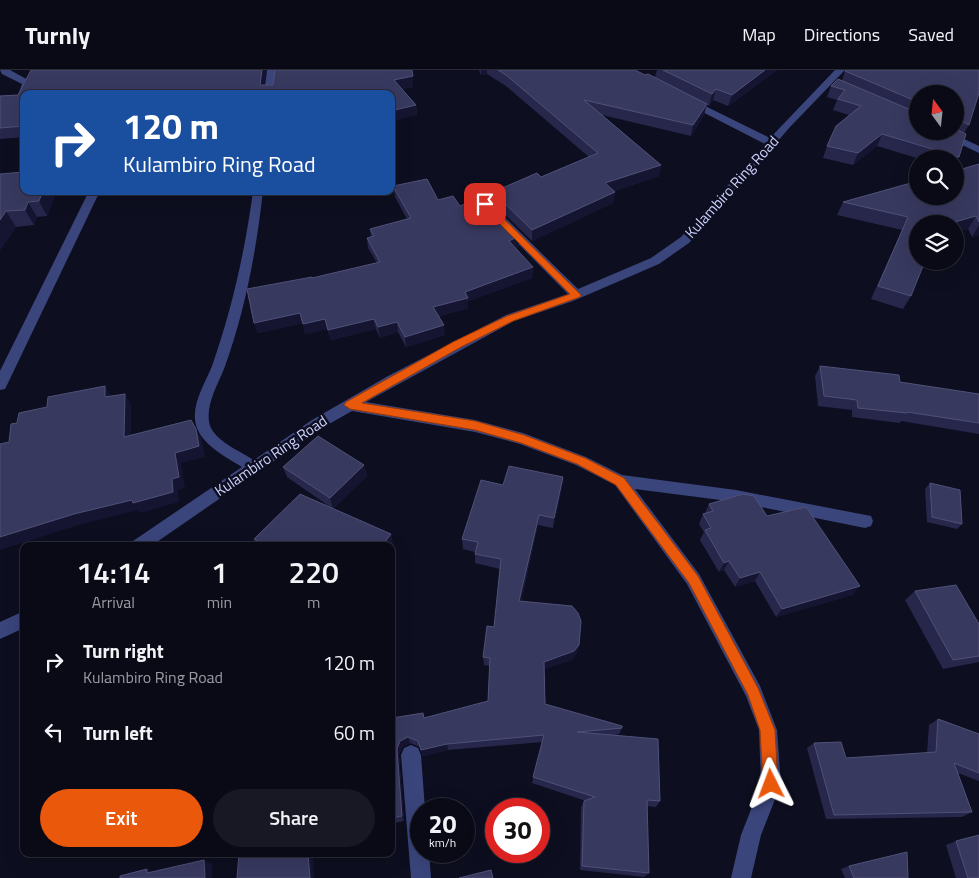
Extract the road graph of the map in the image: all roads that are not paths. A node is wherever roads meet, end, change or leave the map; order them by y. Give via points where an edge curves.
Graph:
1 (272, 70) edge
2 (840, 70) edge
3 (5, 71) edge
4 (25, 90) edge
5 (270, 90) edge
6 (678, 96) edge
7 (957, 140) edge
8 (771, 143) junction
9 (979, 150) edge
10 (472, 191) dead end
11 (93, 195) edge
12 (258, 195) edge
13 (576, 295) junction
14 (0, 385) edge
15 (350, 405) junction
16 (253, 467) junction
17 (620, 481) junction
18 (865, 521) dead end
19 (145, 542) edge
20 (20, 621) edge
21 (0, 631) edge
22 (411, 755) edge
23 (420, 878) edge
24 (741, 878) edge

1 - 5 street
2 - 8 street, Kulambiro Ring Road via 831,84
3 - 4 street via 27,83
6 - 8 street
7 - 9 street
8 - 13 street, Kulambiro Ring Road via 685,240 655,261
10 - 13 street
11 - 14 street
12 - 16 street via 241,291 223,354 204,401 202,417 209,437
13 - 15 street, Kulambiro Ring Road via 510,318
15 - 16 street, Kulambiro Ring Road
15 - 17 street via 475,426 524,439 581,461
16 - 19 street, Kulambiro Ring Road
17 - 18 street via 736,496
17 - 24 street via 694,580 754,692 768,730 771,784 751,835
20 - 21 street
22 - 23 street

